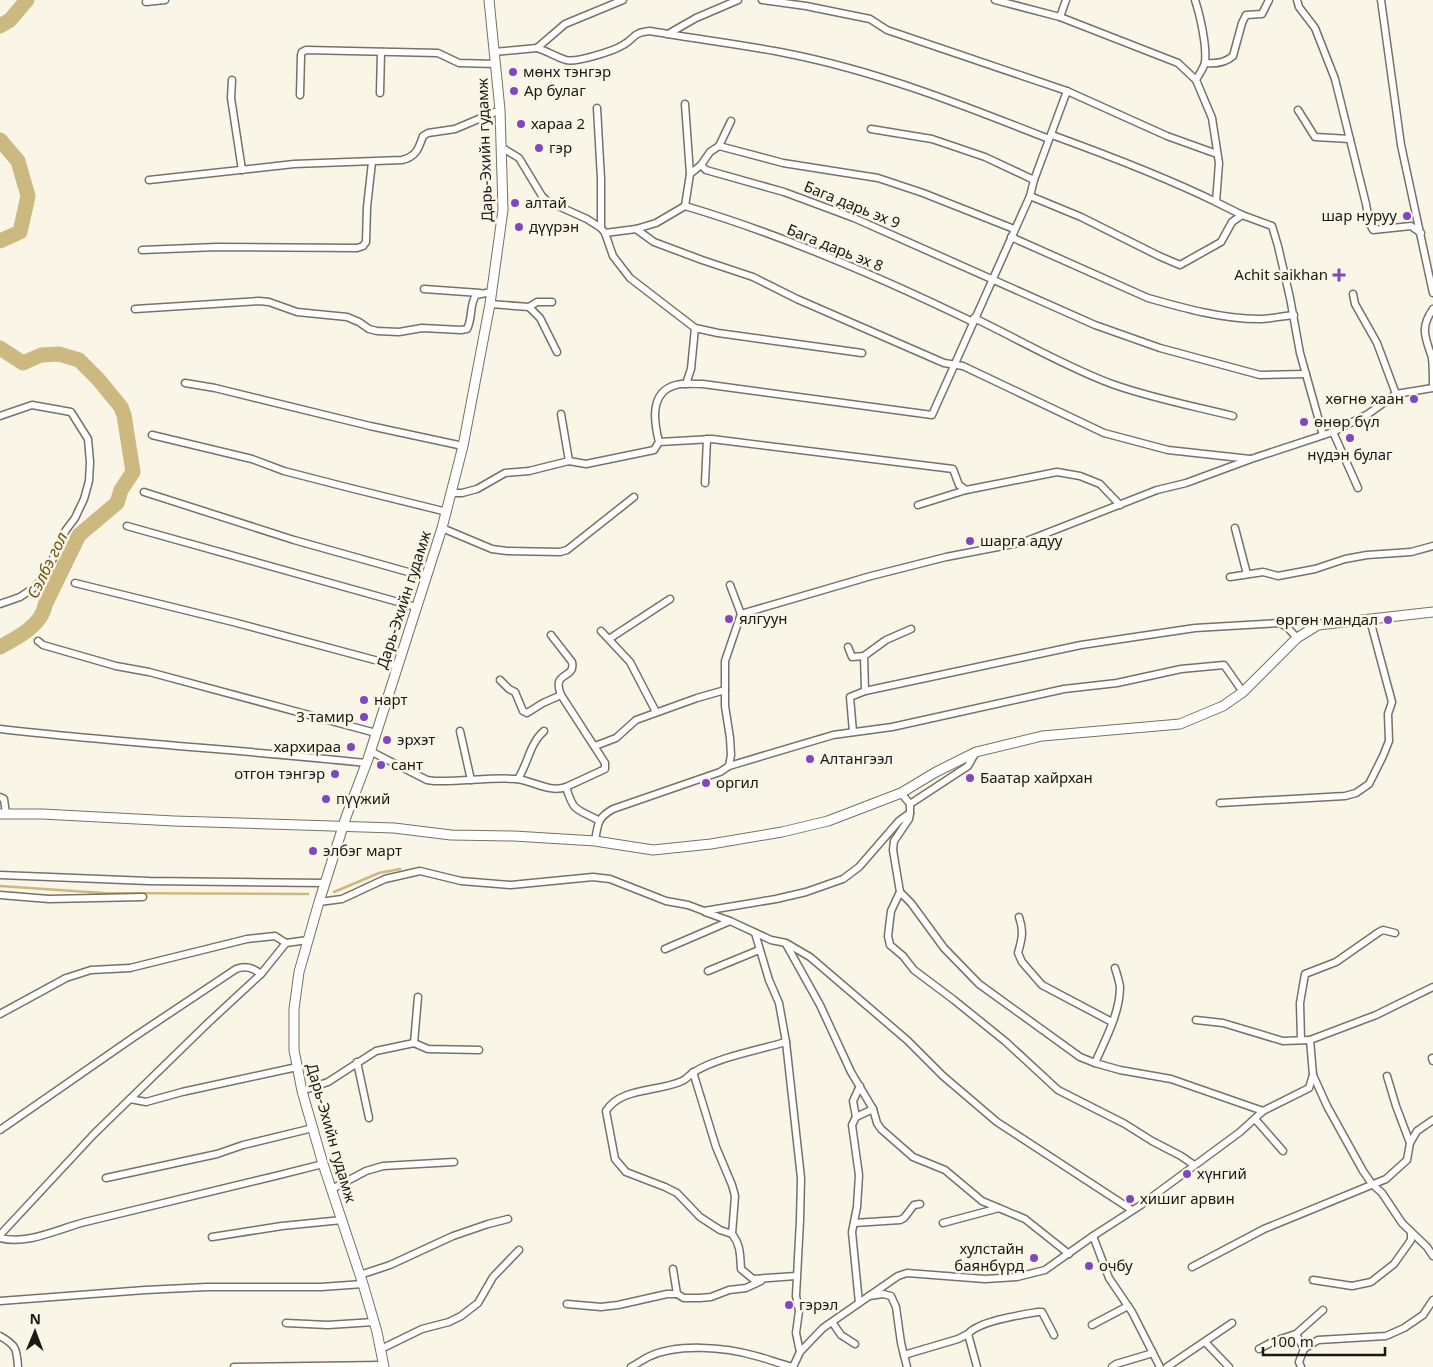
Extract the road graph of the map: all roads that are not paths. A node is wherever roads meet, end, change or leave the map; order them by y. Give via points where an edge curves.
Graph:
1 (165, 0) edge
2 (489, 0) edge
3 (623, 0) edge
4 (738, 0) edge
5 (762, 0) edge
6 (995, 0) edge
7 (1066, 0) edge
8 (1195, 0) edge
9 (1269, 0) edge
10 (1297, 0) edge
11 (1381, 0) edge
12 (146, 2) dead end
13 (806, 3) edge
14 (1060, 17) junction
15 (668, 34) junction
16 (537, 48) junction
17 (381, 52) junction
18 (494, 52) junction
19 (1205, 62) junction
20 (495, 64) junction
21 (232, 80) dead end
22 (1196, 80) junction
23 (1066, 91) junction
24 (380, 93) dead end
25 (300, 94) dead end
26 (685, 104) dead end
27 (597, 108) dead end
28 (500, 110) junction
29 (1298, 110) dead end
30 (731, 121) dead end
31 (871, 128) dead end
32 (1051, 137) junction
33 (1350, 140) junction
34 (719, 146) junction
35 (501, 147) junction
36 (1217, 154) junction
37 (372, 162) junction
38 (700, 165) junction
39 (242, 170) junction
40 (690, 174) junction
41 (149, 180) dead end
42 (1034, 180) junction
43 (1030, 196) junction
44 (1216, 202) junction
45 (685, 206) junction
46 (1242, 215) junction
47 (636, 229) junction
48 (1014, 229) junction
49 (603, 230) junction
50 (1422, 233) junction
51 (1011, 237) junction
52 (142, 250) dead end
53 (992, 279) junction
54 (424, 289) dead end
55 (491, 292) junction
56 (1433, 293) edge
57 (481, 294) junction
58 (1353, 294) dead end
59 (552, 302) dead end
60 (490, 304) junction
61 (529, 307) junction
62 (135, 309) dead end
63 (1433, 310) edge
64 (1294, 315) junction
65 (974, 320) junction
66 (695, 328) junction
67 (557, 352) dead end
68 (862, 353) dead end
69 (954, 364) junction
70 (1306, 374) junction
71 (186, 382) dead end
72 (686, 384) junction
73 (1433, 388) edge
74 (1396, 394) junction
75 (561, 414) dead end
76 (0, 416) edge
77 (1233, 416) dead end
78 (1333, 432) junction
79 (152, 435) dead end
80 (1323, 435) junction
81 (707, 439) junction
82 (659, 442) junction
83 (463, 446) junction
84 (1251, 459) junction
85 (569, 462) junction
86 (705, 483) dead end
87 (1358, 488) dead end
88 (966, 490) junction
89 (144, 492) dead end
90 (451, 493) junction
91 (634, 497) dead end
92 (918, 504) dead end
93 (1120, 505) junction
94 (446, 512) junction
95 (127, 526) dead end
96 (442, 528) junction
97 (1235, 528) dead end
98 (1433, 546) edge
99 (1247, 574) junction
100 (426, 577) junction
101 (1230, 578) dead end
102 (75, 583) dead end
103 (730, 585) dead end
104 (670, 599) dead end
105 (0, 604) edge
106 (416, 607) junction
107 (1433, 612) edge
108 (741, 614) junction
109 (1370, 620) junction
110 (911, 629) dead end
111 (601, 630) dead end
112 (551, 635) dead end
113 (1297, 638) junction
114 (609, 639) junction
115 (38, 641) dead end
116 (848, 647) dead end
117 (864, 656) junction
118 (397, 666) junction
119 (500, 680) dead end
120 (725, 690) junction
121 (865, 691) junction
122 (1244, 692) junction
123 (561, 695) junction
124 (656, 712) junction
125 (0, 730) edge
126 (460, 731) dead end
127 (544, 731) dead end
128 (853, 732) junction
129 (376, 733) junction
130 (595, 746) junction
131 (370, 751) junction
132 (976, 752) junction
133 (366, 763) junction
134 (729, 766) junction
135 (518, 779) junction
136 (471, 780) junction
137 (566, 787) junction
138 (901, 793) junction
139 (0, 797) edge
140 (1220, 802) dead end
141 (910, 804) junction
142 (910, 813) junction
143 (3, 814) edge
144 (598, 820) junction
145 (343, 827) junction
146 (594, 842) junction
147 (0, 875) edge
148 (325, 882) junction
149 (900, 892) junction
150 (0, 895) edge
151 (143, 897) dead end
152 (318, 902) junction
153 (704, 911) junction
154 (1019, 917) dead end
155 (730, 920) junction
156 (755, 933) junction
157 (1395, 933) dead end
158 (308, 940) junction
159 (286, 943) junction
160 (786, 943) junction
161 (665, 949) dead end
162 (759, 950) junction
163 (1115, 968) dead end
164 (708, 971) dead end
165 (261, 974) junction
166 (1433, 987) edge
167 (418, 997) dead end
168 (0, 1014) edge
169 (1196, 1020) dead end
170 (1112, 1022) junction
171 (1301, 1040) junction
172 (1310, 1040) junction
173 (786, 1042) junction
174 (414, 1043) junction
175 (479, 1050) dead end
176 (358, 1062) junction
177 (1095, 1063) junction
178 (297, 1067) junction
179 (693, 1072) junction
180 (1313, 1076) junction
181 (1387, 1076) dead end
182 (860, 1086) junction
183 (302, 1091) junction
184 (130, 1099) junction
185 (873, 1108) junction
186 (1263, 1111) junction
187 (856, 1117) junction
188 (369, 1118) dead end
189 (1255, 1119) junction
190 (1433, 1120) edge
191 (313, 1128) junction
192 (0, 1130) edge
193 (1410, 1143) junction
194 (1283, 1151) dead end
195 (454, 1162) dead end
196 (323, 1164) junction
197 (1194, 1165) junction
198 (106, 1178) dead end
199 (1372, 1184) junction
200 (332, 1189) junction
201 (920, 1204) dead end
202 (1000, 1208) junction
203 (1132, 1210) junction
204 (508, 1219) dead end
205 (342, 1220) junction
206 (854, 1222) junction
207 (943, 1223) dead end
208 (1411, 1232) junction
209 (1, 1234) edge
210 (732, 1234) junction
211 (1093, 1236) junction
212 (212, 1237) dead end
213 (519, 1250) dead end
214 (1070, 1254) junction
215 (1433, 1256) edge
216 (1192, 1267) dead end
217 (673, 1269) dead end
218 (796, 1276) junction
219 (362, 1280) junction
220 (764, 1280) junction
221 (1313, 1280) dead end
222 (677, 1294) junction
223 (868, 1296) junction
224 (0, 1301) edge
225 (859, 1303) junction
226 (1432, 1303) edge
227 (567, 1304) dead end
228 (1128, 1306) junction
229 (1323, 1310) dead end
230 (374, 1322) junction
231 (832, 1322) junction
232 (286, 1323) dead end
233 (1232, 1323) dead end
234 (1092, 1325) dead end
235 (968, 1334) junction
236 (1296, 1334) junction
237 (0, 1336) edge
238 (1054, 1336) dead end
239 (1204, 1342) junction
240 (855, 1344) dead end
241 (381, 1349) junction
242 (1259, 1349) dead end
243 (1304, 1349) junction
244 (800, 1352) junction
245 (1153, 1354) junction
246 (904, 1355) junction
247 (384, 1366) edge
248 (18, 1367) edge
249 (234, 1367) edge
250 (328, 1367) edge
251 (631, 1367) edge
252 (793, 1367) edge
253 (907, 1367) edge
254 (976, 1367) edge
255 (1112, 1367) edge
256 (1160, 1367) edge
257 (1167, 1367) edge
258 (1229, 1367) edge
259 (1301, 1367) edge

1 - 12 street
2 - 18 main road, Дарь-Эхийн гудамж
3 - 16 street via 565,24
4 - 15 street
5 - 13 street
6 - 14 street
7 - 14 street
8 - 19 street via 1200,14
9 - 19 street via 1262,14 1246,15 1233,56 1213,64
10 - 33 street via 1315,28 1335,79
11 - 50 street via 1401,145
13 - 23 street via 870,19 887,30
14 - 22 street via 1178,63
15 - 16 street via 640,32 624,45 575,61
15 - 32 street via 787,53 898,82
16 - 18 street
17 - 20 street via 438,53 459,63
17 - 24 street
17 - 25 street via 302,52
18 - 20 main road, Дарь-Эхийн гудамж
19 - 22 street
20 - 28 main road, Дарь-Эхийн гудамж
21 - 39 street via 231,98
22 - 36 street via 1212,118
23 - 32 street
23 - 36 street via 1167,136
26 - 40 street
27 - 49 street
28 - 35 main road, Дарь-Эхийн гудамж
28 - 37 street via 455,129 428,133 409,158
29 - 33 street via 1315,137
30 - 34 street
31 - 42 street via 932,140 985,157
32 - 42 street
32 - 44 street via 1102,153
33 - 50 street via 1373,230 1411,226
34 - 38 street
34 - 48 street via 783,162 878,178
35 - 49 street via 519,158 547,201 588,219
35 - 55 main road, Дарь-Эхийн гудамж via 503,210
36 - 44 street
37 - 39 street via 294,164
37 - 52 street via 366,242 363,246
38 - 40 street
38 - 53 street, Бага дарь эх 9 via 706,170 784,192 854,218
39 - 41 street
40 - 45 street
42 - 43 street
43 - 46 street via 1180,265 1221,242 1232,222
43 - 48 street
44 - 46 street
45 - 47 street via 656,223
45 - 65 street, Бага дарь эх 8 via 805,248
46 - 64 street via 1272,226
47 - 49 street
47 - 69 street via 654,242 753,277 944,363
48 - 51 street
49 - 66 street via 620,268
50 - 56 street
51 - 53 street
51 - 64 street via 1148,298 1238,318
53 - 65 street
53 - 70 street, Бага дарь эх 9 via 1095,325 1160,348 1260,375
54 - 57 street
55 - 57 street
55 - 60 main road, Дарь-Эхийн гудамж
57 - 62 street via 473,300 470,324 461,330 422,328 377,332 347,317 297,312 260,301
58 - 74 street via 1355,304 1377,343
59 - 61 street via 537,302
60 - 61 street
60 - 83 main road, Дарь-Эхийн гудамж
61 - 67 street via 540,318
63 - 73 street via 1423,334 1432,360
64 - 70 street
65 - 69 street
65 - 77 street, Бага дарь эх 8 via 1114,384
66 - 68 street
66 - 72 street via 691,369
69 - 72 street via 932,415
69 - 84 street via 1104,433 1168,450
70 - 80 street
71 - 83 street
72 - 82 street via 675,385 660,396 655,407
73 - 74 street
74 - 78 street via 1368,414
75 - 85 street
76 - 105 street via 32,405 71,412 88,439 90,462 84,499 57,547 48,572 36,587
78 - 80 street
78 - 87 street
79 - 94 street
80 - 84 street
81 - 82 street
81 - 86 street
81 - 88 street via 953,469 959,485
82 - 85 street via 654,450 586,464
83 - 90 main road, Дарь-Эхийн гудамж
84 - 93 street
85 - 90 street via 505,473 477,490
88 - 92 street
88 - 93 street via 1057,472 1100,484
89 - 100 street via 294,540
90 - 94 main road, Дарь-Эхийн гудамж
91 - 96 street via 567,550 560,552 492,549
93 - 108 street via 1024,542 871,576
94 - 96 main road, Дарь-Эхийн гудамж
95 - 106 street
96 - 100 main road, Дарь-Эхийн гудамж
97 - 99 street
98 - 99 street via 1411,552 1353,558 1278,576 1263,572
99 - 101 street
100 - 106 main road, Дарь-Эхийн гудамж
102 - 118 street
103 - 108 street
104 - 114 street
106 - 118 main road, Дарь-Эхийн гудамж
107 - 109 main road
108 - 120 street via 726,661
109 - 113 main road via 1318,625
109 - 140 street via 1392,702 1388,714 1389,741 1369,784 1345,796
110 - 117 street via 886,640
111 - 114 street
112 - 123 street via 573,666 558,681
113 - 121 street via 1280,623 1195,628 1081,645
113 - 122 main road
114 - 124 street via 630,662
115 - 129 street via 116,666
116 - 117 street via 852,657
117 - 121 street
118 - 129 main road, Дарь-Эхийн гудамж
119 - 123 street via 515,692 527,713
120 - 124 street
120 - 134 street via 731,756
121 - 128 street via 850,697
122 - 128 street via 1224,666 1181,669
122 - 132 main road via 1223,706 1180,724 1042,736
123 - 130 street
124 - 130 street via 636,720 616,738
125 - 133 street
126 - 136 street
127 - 135 street via 534,742
128 - 134 street
129 - 131 main road, Дарь-Эхийн гудамж
130 - 137 street via 605,769
131 - 133 main road, Дарь-Эхийн гудамж
131 - 136 street via 427,780
132 - 138 main road
132 - 141 street via 968,766
133 - 145 main road, Дарь-Эхийн гудамж
134 - 144 street via 613,809
135 - 136 street
135 - 137 street via 560,789
137 - 144 street via 572,804
138 - 141 street
138 - 146 main road via 828,822 711,844 652,850
139 - 143 street via 4,799
141 - 142 street
142 - 149 street via 894,841
142 - 153 street via 899,821 859,867 843,879 776,899
143 - 145 main road
144 - 146 street
145 - 146 main road
145 - 148 main road, Дарь-Эхийн гудамж
147 - 148 street via 149,881
148 - 152 main road, Дарь-Эхийн гудамж
149 - 177 street via 944,948 979,984 1080,1057
149 - 197 street via 891,911 888,936 890,945 914,970 1006,1042 1058,1090 1125,1124
150 - 151 street via 49,899
152 - 153 street via 342,899 385,879 420,871 461,881 511,886 593,877 610,879 666,901
152 - 158 main road, Дарь-Эхийн гудамж
153 - 155 street
154 - 170 street via 1023,928 1018,953 1027,968 1042,984
155 - 156 street
155 - 161 street
156 - 160 street
156 - 162 street
157 - 171 street via 1379,932 1336,962 1305,974 1300,1003
158 - 159 street
158 - 178 main road, Дарь-Эхийн гудамж via 297,981 294,1008
159 - 165 street
159 - 168 street via 275,936 255,938 130,968 91,970 66,978
160 - 182 street
160 - 203 street via 826,970 997,1122
162 - 164 street
162 - 173 street via 779,1003
163 - 170 street via 1120,985
165 - 184 street
165 - 192 street via 248,967 236,970
166 - 172 street via 1376,1015
167 - 174 street
169 - 171 street via 1223,1022 1283,1041
170 - 177 street
171 - 172 street
172 - 180 street
173 - 179 street
173 - 218 street via 800,1178
174 - 175 street via 428,1049
174 - 176 street via 376,1052
176 - 183 street via 328,1082
176 - 188 street
177 - 186 street via 1171,1080
178 - 183 main road, Дарь-Эхийн гудамж
178 - 184 street via 146,1102
179 - 210 street via 735,1196
179 - 210 street via 684,1081 611,1102 606,1111 615,1159 626,1172 677,1193 700,1217
180 - 186 street via 1309,1088
180 - 199 street
181 - 193 street
182 - 185 street
182 - 187 street via 853,1100
183 - 191 main road, Дарь-Эхийн гудамж
184 - 209 street
185 - 187 street
185 - 202 street via 881,1129 908,1154 945,1170 982,1201
186 - 189 street
187 - 206 street via 852,1125 859,1175
189 - 194 street
189 - 197 street
190 - 193 street via 1417,1131
191 - 196 main road, Дарь-Эхийн гудамж
191 - 198 street via 217,1154
193 - 199 street via 1406,1160 1386,1179
195 - 200 street via 383,1166
196 - 200 main road, Дарь-Эхийн гудамж
196 - 209 street via 32,1238 11,1241
197 - 203 street
199 - 208 street
199 - 216 street via 1264,1229
200 - 205 main road, Дарь-Эхийн гудамж
201 - 206 street via 914,1204 900,1220
202 - 207 street
202 - 214 street via 1025,1219
203 - 211 street
204 - 219 street via 454,1236
205 - 212 street
205 - 219 main road, Дарь-Эхийн гудамж
206 - 225 street via 852,1232
208 - 215 street
208 - 221 street via 1411,1240 1394,1264 1371,1282 1352,1286
210 - 220 street via 740,1251 741,1269 752,1279
211 - 214 street
211 - 228 street via 1109,1278
213 - 241 street via 493,1278 478,1303 461,1316 422,1329
214 - 223 street via 1045,1270 1017,1277 986,1279 907,1273
217 - 222 street
218 - 220 street
218 - 244 street via 799,1311 796,1333
219 - 224 street via 321,1287 207,1287
219 - 230 main road, Дарь-Эхийн гудамж
220 - 222 street via 711,1297 684,1298
222 - 227 street via 601,1307
223 - 225 street
223 - 246 street via 890,1296 896,1307
225 - 231 street
226 - 243 street via 1404,1328 1386,1336 1318,1340
228 - 234 street
228 - 245 street
229 - 236 street
230 - 232 street
230 - 241 main road, Дарь-Эхийн гудамж
231 - 240 street via 841,1335
231 - 244 street
233 - 239 street
235 - 238 street via 973,1329 1003,1319 1042,1312
235 - 246 street
235 - 254 street
236 - 242 street
236 - 243 street
237 - 248 street via 14,1345
239 - 257 street
239 - 258 street
241 - 247 main road, Дарь-Эхийн гудамж
243 - 259 street via 1299,1362
244 - 252 street
245 - 255 street
245 - 256 street
246 - 253 street
247 - 250 street
249 - 250 street
251 - 252 street via 648,1356 709,1347

